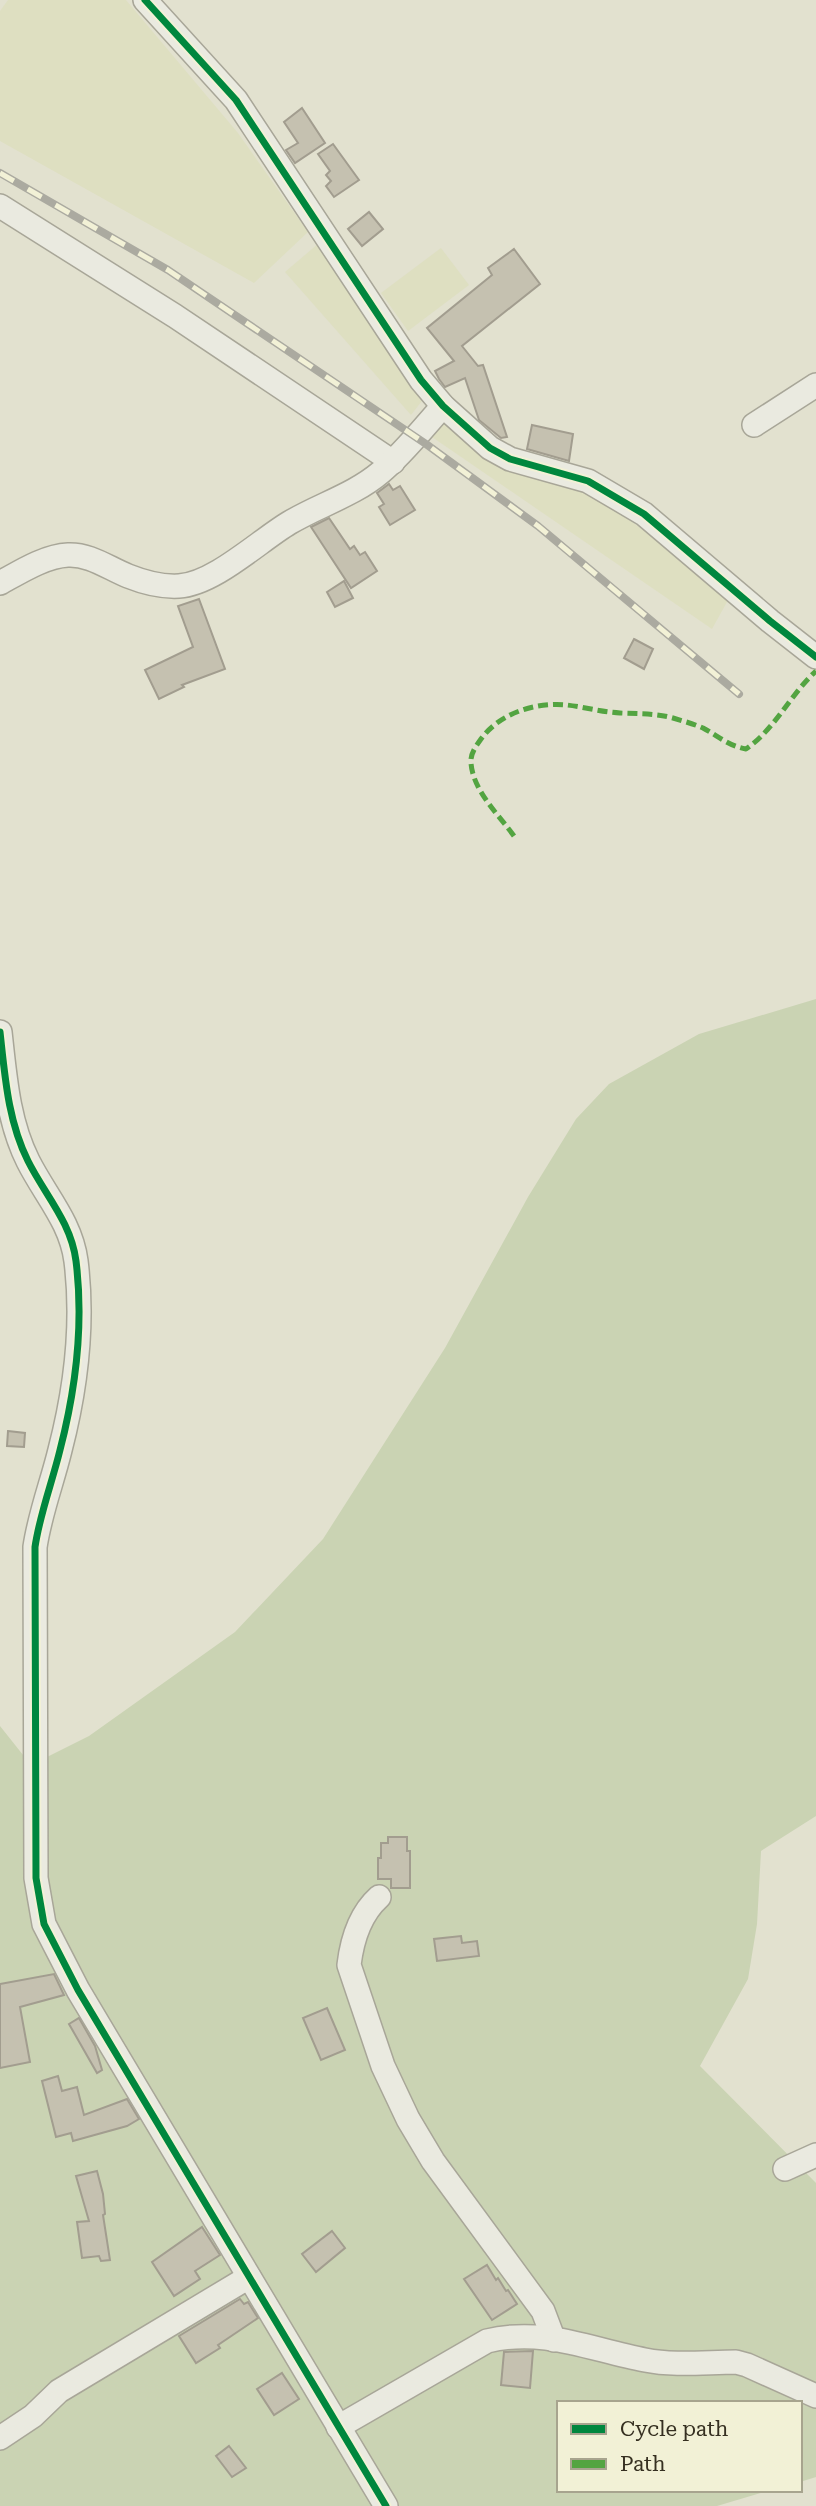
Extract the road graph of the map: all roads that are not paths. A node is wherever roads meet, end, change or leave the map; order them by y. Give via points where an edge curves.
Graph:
1 (145, 0) edge
2 (0, 206) edge
3 (816, 385) edge
4 (443, 406) junction
5 (754, 425) dead end
6 (393, 462) junction
7 (0, 583) edge
8 (816, 657) edge
9 (0, 1032) edge
10 (379, 1897) dead end
11 (816, 2155) edge
12 (785, 2169) dead end
13 (248, 2277) junction
14 (554, 2340) junction
15 (816, 2396) edge
16 (338, 2427) junction
17 (0, 2438) edge
18 (386, 2506) edge

1 - 4 street via 236,100 421,380
2 - 6 street
3 - 5 street
4 - 6 street
4 - 8 street via 490,448 510,459 588,481 644,514
6 - 7 street via 369,482 290,523 198,581 181,586 150,583 71,554 51,558
9 - 13 street via 18,1137 68,1230 77,1270 75,1387 35,1547 39,1900 44,1924 72,1979
10 - 14 street via 360,1921 349,1965 383,2066 433,2161 543,2311
11 - 12 street
13 - 16 street
13 - 17 street via 59,2391
14 - 15 street via 645,2360 736,2362
14 - 16 street via 509,2336 487,2341
16 - 18 street

